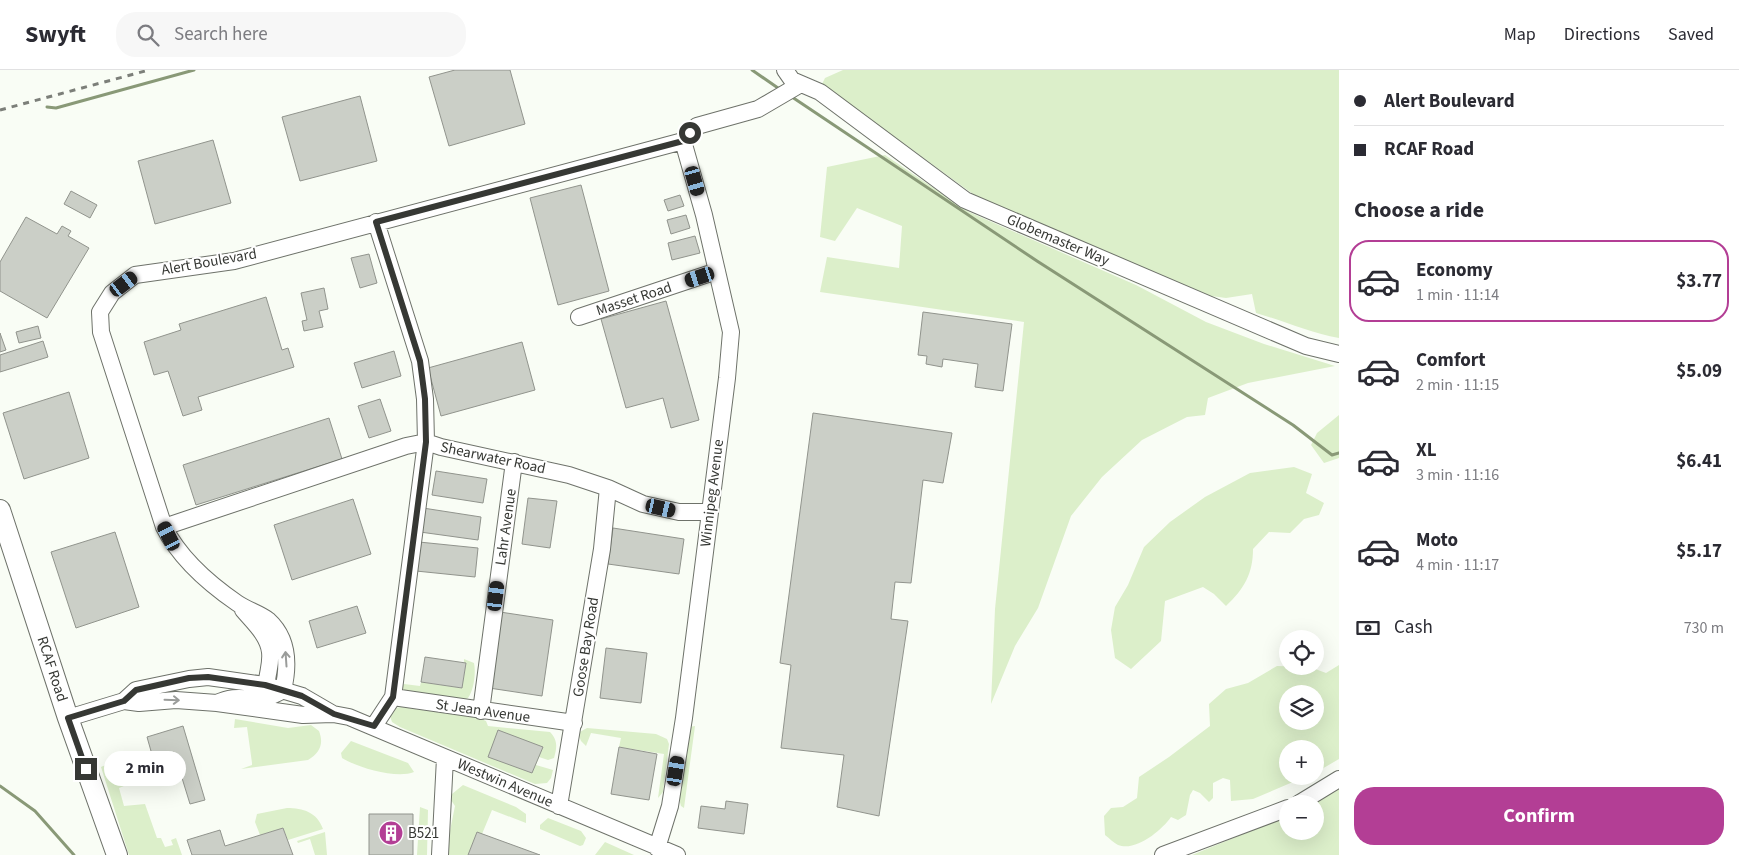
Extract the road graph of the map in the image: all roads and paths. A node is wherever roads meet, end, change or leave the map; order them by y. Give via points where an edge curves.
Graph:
1 (784, 70) edge
2 (799, 85) junction
3 (683, 141) junction
4 (376, 222) junction
5 (717, 271) junction
6 (579, 317) dead end
7 (1339, 354) edge
8 (426, 442) junction
9 (514, 462) junction
10 (608, 488) junction
11 (0, 510) edge
12 (709, 512) junction
13 (164, 527) junction
14 (275, 696) junction
15 (393, 697) junction
16 (124, 701) junction
17 (481, 711) junction
18 (68, 718) junction
19 (574, 723) junction
20 (374, 726) junction
21 (445, 758) junction
22 (1339, 779) edge
23 (1313, 795) edge
24 (559, 806) junction
25 (1279, 811) edge
26 (657, 848) junction
27 (117, 855) edge
28 (440, 855) edge
29 (677, 855) edge
30 (1164, 855) edge

1 - 2 street
2 - 3 street via 758,109 697,126
2 - 7 street, Globemaster Way via 820,92 965,200 1306,346
3 - 4 street, Alert Boulevard
3 - 5 street, Winnipeg Avenue
4 - 8 street via 420,361
4 - 13 street, Alert Boulevard via 234,261 135,275 112,293 100,312 101,332
5 - 6 street, Masset Road
5 - 12 street, Winnipeg Avenue via 731,332
8 - 9 street, Shearwater Road
8 - 13 street, Shearwater Road
8 - 15 street
9 - 10 street, Shearwater Road
9 - 17 street, Lahr Avenue
10 - 12 street, Shearwater Road via 643,504 679,512
10 - 19 street, Goose Bay Road via 602,549
11 - 18 main road, RCAF Road
12 - 26 street, Winnipeg Avenue via 684,718 670,806
13 - 14 street, Alert Boulevard via 173,546 197,571 238,604 267,620 282,637 287,658
16 -> 14 street, Westwin Avenue via 217,703
14 - 16 street, Westwin Avenue via 228,678 189,678 136,690
14 - 20 street, Westwin Avenue via 302,696 334,714
15 - 17 street, St Jean Avenue
15 - 20 street
16 - 18 street, Westwin Avenue
17 - 19 street, St Jean Avenue
18 - 27 main road, RCAF Road
19 - 24 street, Goose Bay Road
20 - 21 street, Westwin Avenue
21 - 24 street, Westwin Avenue
21 - 28 street
22 - 23 street
24 - 26 street, Westwin Avenue
25 - 30 street
26 - 29 street, Westwin Avenue

